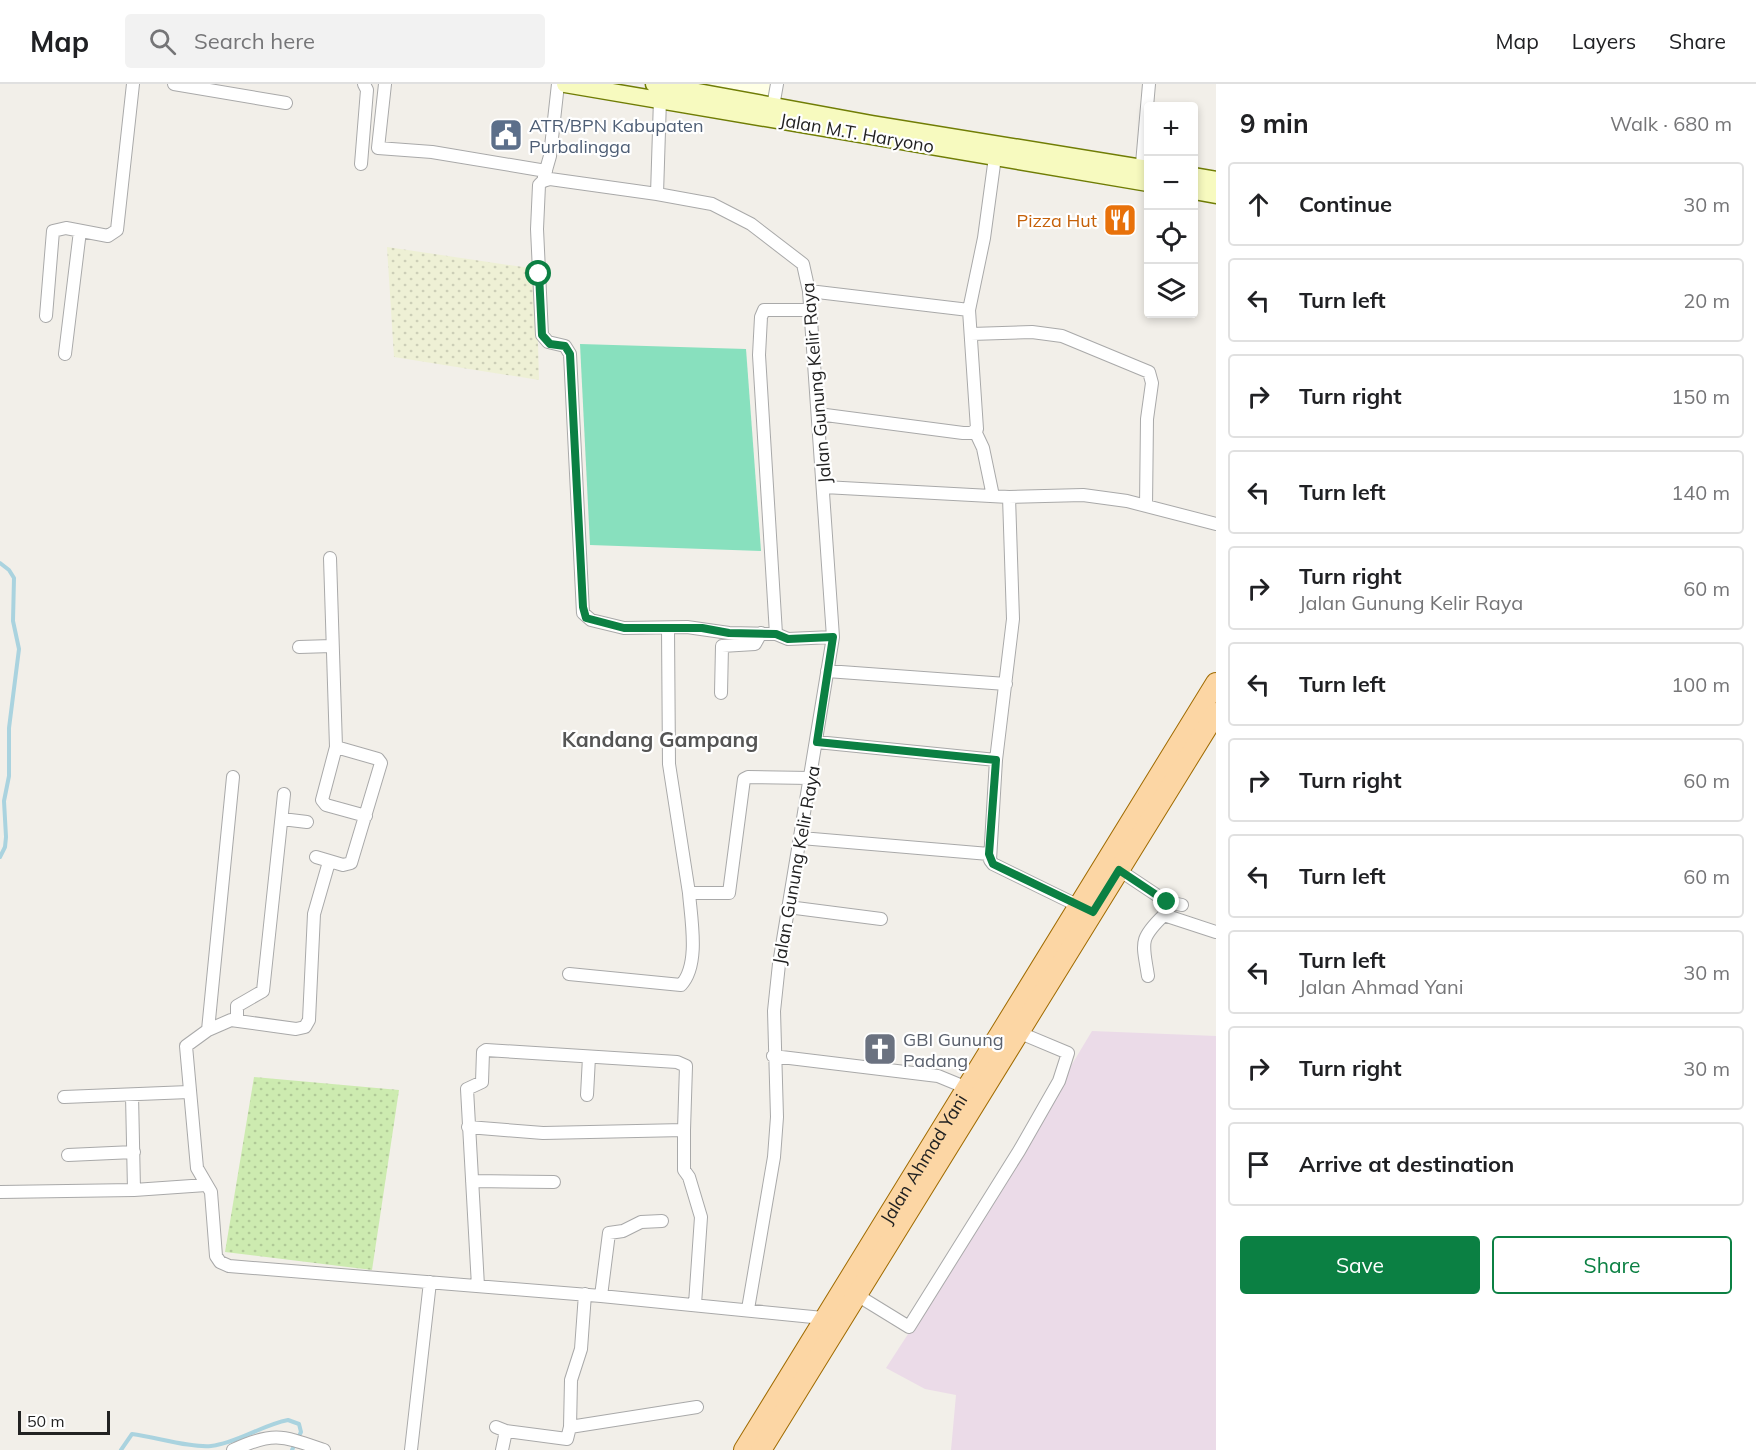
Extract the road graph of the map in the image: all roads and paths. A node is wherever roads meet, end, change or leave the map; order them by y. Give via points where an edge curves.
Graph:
1 (133, 84) edge
2 (173, 84) edge
3 (364, 84) edge
4 (385, 84) edge
5 (558, 84) edge
6 (565, 84) edge
7 (777, 84) edge
8 (1149, 84) edge
9 (657, 92) edge
10 (286, 103) dead end
11 (772, 112) junction
12 (1146, 156) edge
13 (994, 157) junction
14 (361, 164) dead end
15 (544, 176) junction
16 (1144, 176) edge
17 (1144, 176) edge
18 (1198, 177) edge
19 (1216, 180) edge
20 (1198, 192) edge
21 (657, 194) junction
22 (1216, 195) edge
23 (80, 231) junction
24 (809, 291) junction
25 (810, 310) junction
26 (969, 310) junction
27 (46, 316) dead end
28 (971, 334) junction
29 (65, 354) dead end
30 (818, 414) junction
31 (975, 431) junction
32 (824, 488) junction
33 (993, 496) junction
34 (1009, 497) junction
35 (1146, 506) junction
36 (1216, 524) edge
37 (330, 558) dead end
38 (668, 633) junction
39 (776, 634) junction
40 (759, 637) junction
41 (831, 645) junction
42 (299, 646) dead end
43 (332, 646) junction
44 (828, 671) junction
45 (1216, 683) edge
46 (1006, 684) junction
47 (722, 693) dead end
48 (1216, 713) edge
49 (817, 742) junction
50 (336, 747) junction
51 (996, 760) junction
52 (233, 777) dead end
53 (811, 778) junction
54 (284, 794) dead end
55 (366, 816) junction
56 (282, 819) junction
57 (307, 822) dead end
58 (801, 838) junction
59 (989, 854) junction
60 (316, 857) dead end
61 (329, 862) junction
62 (1119, 870) junction
63 (688, 893) junction
64 (1167, 902) junction
65 (1182, 905) dead end
66 (788, 907) junction
67 (1086, 909) junction
68 (1164, 915) junction
69 (881, 919) dead end
70 (1216, 932) edge
71 (569, 974) dead end
72 (1148, 976) dead end
73 (1017, 1019) junction
74 (237, 1021) junction
75 (208, 1030) junction
76 (773, 1056) junction
77 (589, 1057) junction
78 (973, 1091) junction
79 (189, 1092) junction
80 (132, 1095) junction
81 (587, 1095) dead end
82 (64, 1097) dead end
83 (468, 1127) junction
84 (684, 1130) junction
85 (134, 1152) junction
86 (68, 1155) dead end
87 (472, 1181) junction
88 (554, 1182) dead end
89 (206, 1185) junction
90 (134, 1190) junction
91 (0, 1192) edge
92 (662, 1221) dead end
93 (430, 1282) junction
94 (478, 1286) junction
95 (849, 1291) junction
96 (585, 1294) junction
97 (601, 1296) junction
98 (694, 1304) junction
99 (748, 1309) junction
100 (823, 1318) junction
101 (697, 1407) dead end
102 (568, 1438) edge
103 (233, 1450) edge
104 (324, 1450) edge
105 (411, 1450) edge
106 (502, 1450) edge
107 (744, 1450) edge
108 (761, 1450) edge

1 - 23 street via 117,230 108,236
2 - 10 street
3 - 14 street via 367,90
4 - 15 street, Jalan Gunung Kelir Raya via 378,148 432,152
5 - 15 street
6 - 9 main road, Jalan M.T. Haryono
7 - 11 street
8 - 12 street
9 - 11 main road, Jalan M.T. Haryono
9 - 21 street
11 - 13 main road, Jalan M.T. Haryono
11 - 16 main road, Jalan M.T. Haryono
13 - 17 main road, Jalan M.T. Haryono
13 - 26 street via 984,238
15 - 21 street, Jalan Gunung Kelir Raya
15 - 38 street via 538,186 537,229 542,335 550,344 565,346 570,354 583,613 607,625
18 - 19 main road
20 - 22 main road
21 - 24 street, Jalan Gunung Kelir Raya via 712,204 751,224 803,264
23 - 27 street via 53,231
23 - 29 street
24 - 25 street, Jalan Gunung Kelir Raya
24 - 26 street
25 - 30 street, Jalan Gunung Kelir Raya
25 - 39 street via 764,310 761,317 759,366
26 - 28 street
28 - 31 street
28 - 35 street via 1041,332 1062,336 1149,372 1152,383 1147,419
30 - 31 street via 963,433
30 - 32 street, Jalan Gunung Kelir Raya
31 - 33 street via 983,448
32 - 33 street
32 - 41 street, Jalan Gunung Kelir Raya
33 - 34 street
34 - 35 street via 1083,495
34 - 46 street via 1013,619
35 - 36 street
37 - 43 street
38 - 40 street
38 - 63 street via 669,764
39 - 40 street
39 - 41 street
40 - 47 street via 722,646
41 - 44 street, Jalan Gunung Kelir Raya
42 - 43 street
43 - 50 street
44 - 46 street
44 - 49 street, Jalan Gunung Kelir Raya
45 - 67 main road, Jalan Ahmad Yani
46 - 51 street
48 - 62 main road, Jalan Ahmad Yani
49 - 51 street
49 - 53 street, Jalan Gunung Kelir Raya
50 - 55 street via 322,800 326,805
50 - 55 street via 381,760
51 - 59 street
52 - 75 street
53 - 58 street, Jalan Gunung Kelir Raya
53 - 63 street via 744,779 729,893
54 - 56 street
55 - 61 street via 351,863
56 - 57 street
56 - 74 street via 263,991 237,1006
58 - 59 street
58 - 66 street, Jalan Gunung Kelir Raya
59 - 67 street via 993,864
60 - 61 street
61 - 74 street via 314,914 307,1024 296,1029
62 - 64 street
62 - 67 main road, Jalan Ahmad Yani
63 - 71 street via 693,946 685,981 677,987
64 - 65 street
64 - 68 street
66 - 69 street
66 - 76 street, Jalan Gunung Kelir Raya via 779,961
67 - 73 main road, Jalan Ahmad Yani
68 - 70 street
68 - 72 street via 1143,942
73 - 78 main road, Jalan Ahmad Yani
73 - 95 street via 1068,1053 1059,1082 996,1190 909,1327
74 - 75 street
75 - 79 street via 187,1044
76 - 78 street via 938,1076
76 - 99 street, Jalan Gunung Kelir Raya via 777,1118 774,1157
77 - 81 street
77 - 83 street via 484,1050 483,1082 467,1089
77 - 84 street via 685,1064
78 - 95 main road, Jalan Ahmad Yani
79 - 80 street
79 - 89 street via 197,1168
80 - 82 street
80 - 85 street
83 - 84 street via 543,1133
83 - 87 street
84 - 98 street via 684,1170 701,1217
85 - 86 street
85 - 90 street
87 - 88 street
87 - 94 street
89 - 90 street
89 - 93 street via 211,1192 216,1256 223,1264
90 - 91 street
92 - 97 street via 641,1222 609,1233
93 - 94 street
93 - 105 street
94 - 96 street
95 - 100 main road, Jalan Ahmad Yani
95 - 108 main road, Jalan Ahmad Yani
96 - 97 street
96 - 102 street via 582,1349 571,1380
97 - 98 street
98 - 99 street
99 - 100 street
100 - 107 main road, Jalan Ahmad Yani
101 - 102 street
102 - 106 street via 501,1429
103 - 104 street via 257,1438 284,1438

